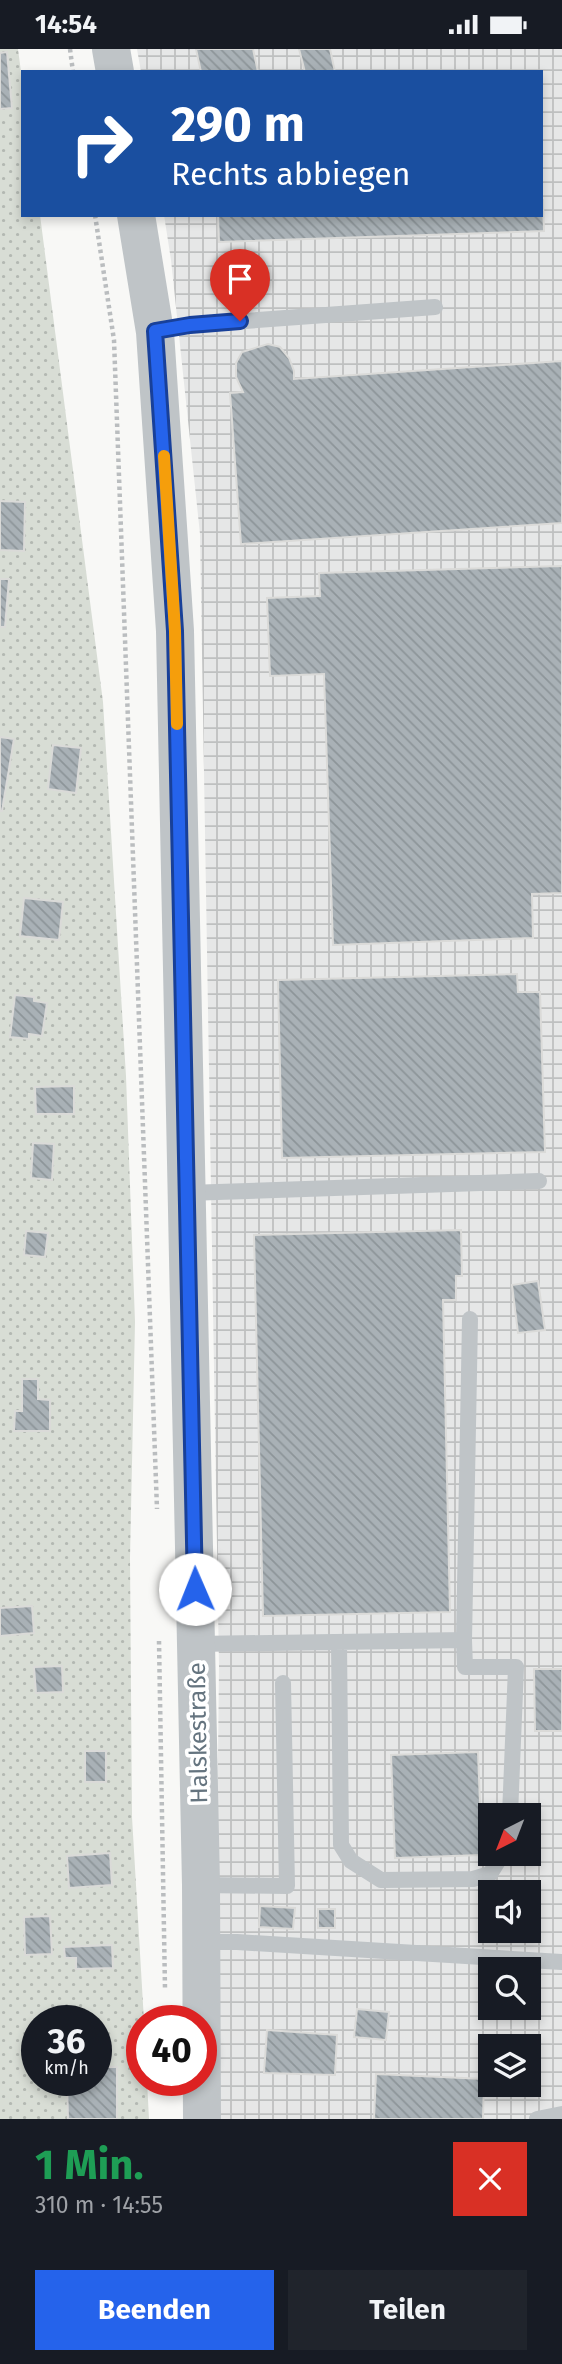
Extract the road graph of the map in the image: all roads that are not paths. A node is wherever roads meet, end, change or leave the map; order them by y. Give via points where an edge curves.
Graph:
1 (111, 49) edge
2 (115, 70) edge
3 (136, 217) edge
4 (435, 307) dead end
5 (155, 331) junction
6 (539, 1181) dead end
7 (187, 1193) junction
8 (470, 1318) dead end
9 (464, 1640) junction
10 (340, 1642) junction
11 (197, 1644) junction
12 (283, 1683) dead end
13 (510, 1803) edge
14 (495, 1866) edge
15 (201, 1885) junction
16 (202, 1942) junction
17 (562, 1962) edge
18 (562, 2113) edge
19 (202, 2119) edge
20 (537, 2119) edge

1 - 2 street
3 - 5 street, Halskestraße
4 - 5 lane
5 - 7 street, Halskestraße via 175,631
6 - 7 lane
7 - 11 street, Halskestraße
8 - 9 lane
9 - 10 lane
9 - 13 lane via 465,1667 516,1667
10 - 11 lane
10 - 14 lane via 341,1845 351,1861 381,1880 473,1879 490,1874
11 - 15 street, Halskestraße
12 - 15 lane via 287,1886
15 - 16 street, Halskestraße
16 - 17 lane
16 - 19 street, Halskestraße
18 - 20 lane

